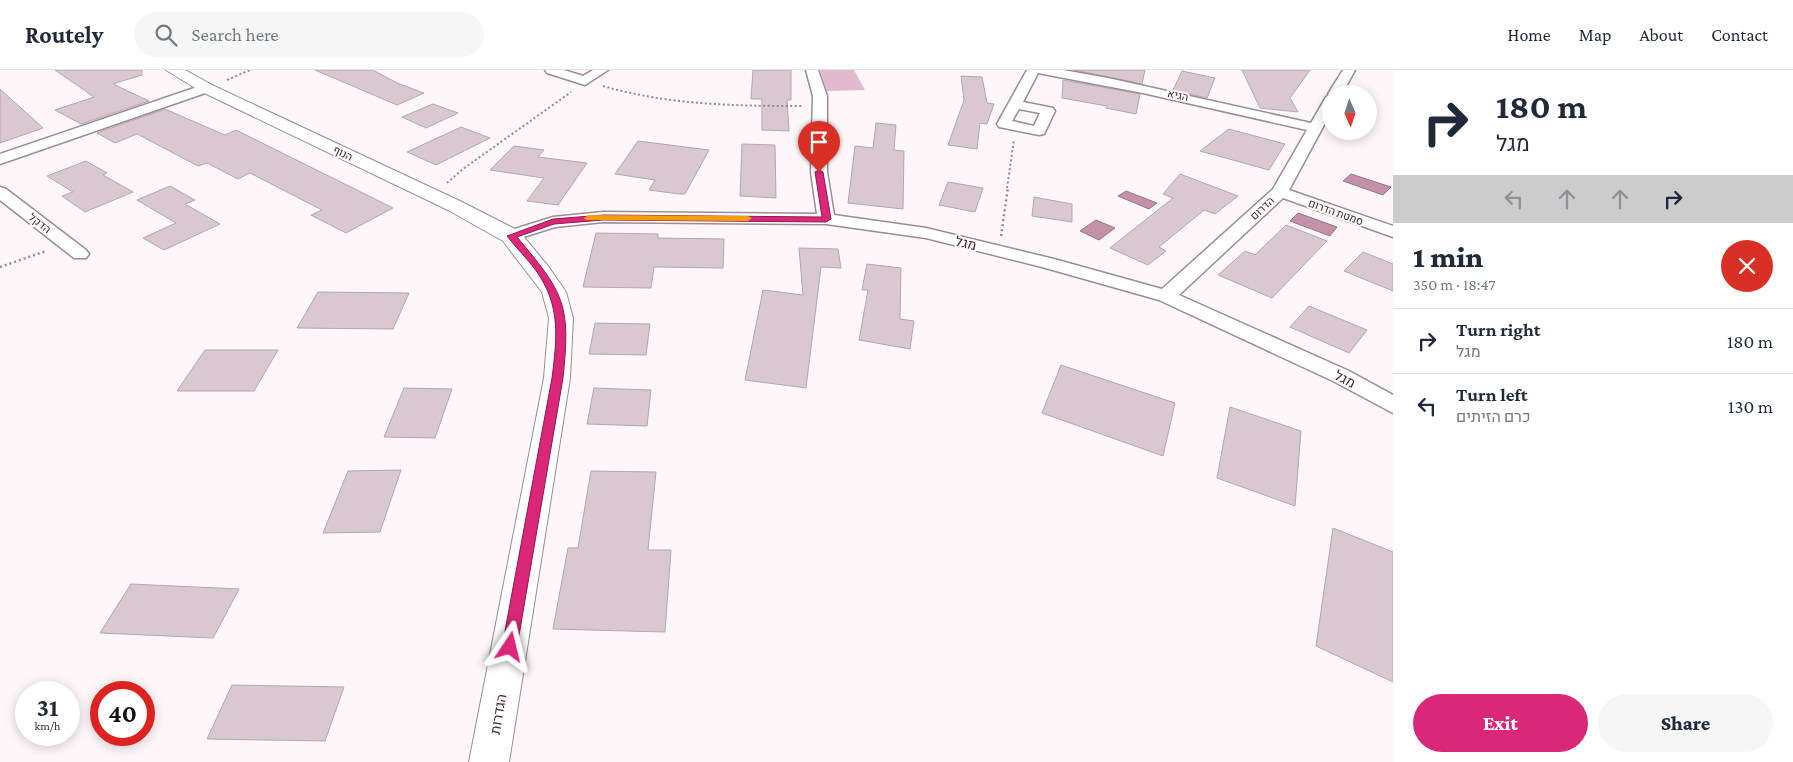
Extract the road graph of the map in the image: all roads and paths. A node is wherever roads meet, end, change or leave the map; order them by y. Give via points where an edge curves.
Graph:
1 (174, 70) edge
2 (551, 70) edge
3 (602, 70) edge
4 (812, 70) edge
5 (1033, 70) edge
6 (1039, 70) edge
7 (1349, 70) edge
8 (585, 81) junction
9 (1340, 85) edge
10 (206, 88) junction
11 (1014, 104) junction
12 (820, 107) junction
13 (1322, 116) edge
14 (1016, 126) junction
15 (1315, 128) junction
16 (0, 159) edge
17 (0, 192) edge
18 (1280, 192) junction
19 (432, 196) junction
20 (826, 219) junction
21 (1393, 232) edge
22 (511, 236) junction
23 (64, 241) junction
24 (999, 251) junction
25 (80, 254) dead end
26 (0, 267) edge
27 (1166, 296) junction
28 (1393, 405) edge
29 (489, 762) edge

1 - 10 street, הנוף
2 - 8 street
3 - 8 street
4 - 12 street
5 - 11 street
6 - 15 street, הגיא via 1110,81
7 - 9 street
8 - 12 path via 667,101 719,106
8 - 19 path via 462,169
10 - 16 street
10 - 19 street, הנוף
11 - 14 street via 1004,124
11 - 14 street via 1048,111 1039,131
12 - 20 street via 819,172
13 - 15 street, הדרום
14 - 24 path
15 - 18 street, הדרום
17 - 23 street, הדקל
18 - 21 street, סמטת הדרום
18 - 27 street, הדרום
19 - 22 street, הנוף
20 - 22 street, מגל via 603,217 553,222
20 - 24 street, מגל via 926,233
22 - 29 street, הגדרות via 554,292 561,318 561,342
23 - 25 street, הדקל
23 - 26 path via 43,253
24 - 27 street, מגל
27 - 28 street, מגל via 1341,376

